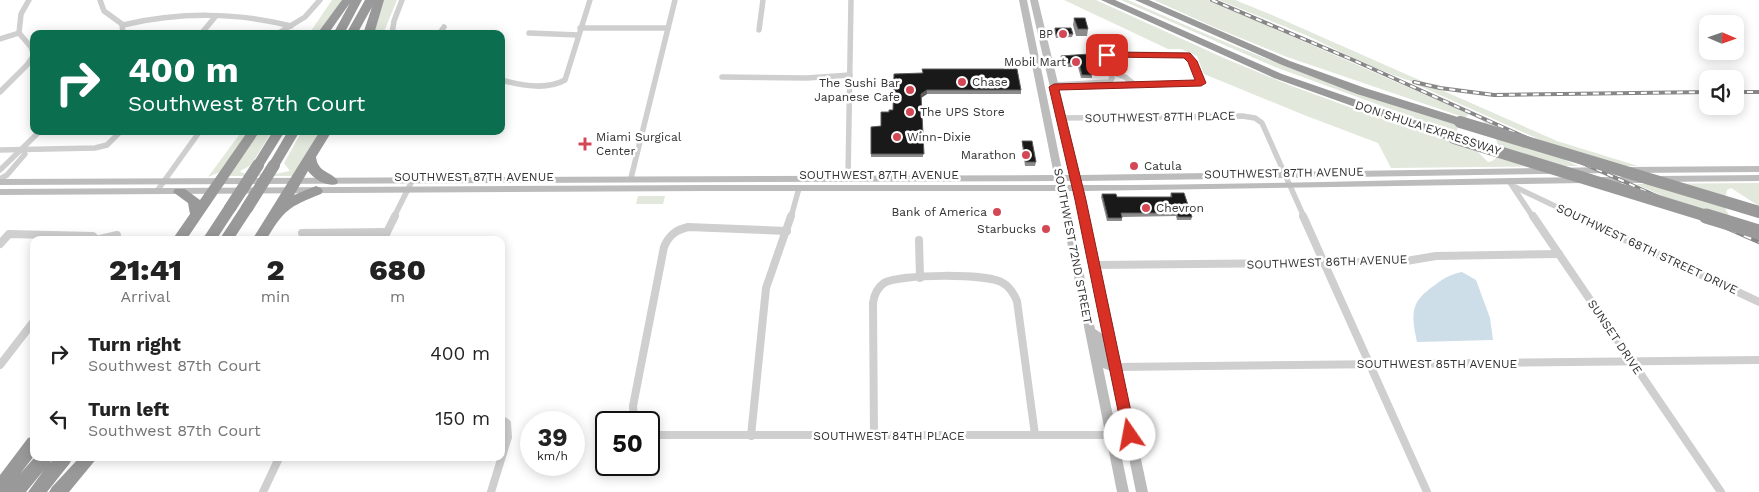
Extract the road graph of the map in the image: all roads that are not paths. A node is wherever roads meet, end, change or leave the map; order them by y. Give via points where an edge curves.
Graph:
1 (29, 0) edge
2 (100, 0) edge
3 (320, 0) edge
4 (348, 0) edge
5 (358, 0) edge
6 (370, 0) edge
7 (379, 0) edge
8 (402, 0) edge
9 (590, 0) edge
10 (675, 0) edge
11 (763, 0) edge
12 (851, 0) edge
13 (1022, 0) edge
14 (1034, 0) edge
15 (1106, 0) edge
16 (1140, 0) edge
17 (215, 17) junction
18 (123, 25) junction
19 (291, 26) junction
20 (444, 27) dead end
21 (580, 28) junction
22 (668, 28) junction
23 (122, 30) edge
24 (204, 30) edge
25 (284, 30) edge
26 (325, 30) edge
27 (340, 30) edge
28 (353, 30) edge
29 (369, 30) edge
30 (392, 30) edge
31 (442, 30) edge
32 (759, 30) dead end
33 (18, 33) junction
34 (529, 34) dead end
35 (578, 35) junction
36 (0, 39) edge
37 (30, 47) edge
38 (1034, 57) junction
39 (1047, 57) junction
40 (30, 61) edge
41 (1111, 72) junction
42 (850, 76) junction
43 (722, 77) dead end
44 (505, 81) dead end
45 (1134, 84) junction
46 (1054, 86) junction
47 (0, 92) edge
48 (1045, 102) junction
49 (1058, 102) junction
50 (1062, 118) junction
51 (36, 135) edge
52 (117, 135) edge
53 (197, 135) edge
54 (251, 135) edge
55 (277, 135) edge
56 (292, 135) edge
57 (324, 135) edge
58 (0, 150) edge
59 (23, 150) junction
60 (310, 157) junction
61 (1720, 169) junction
62 (1759, 169) edge
63 (0, 170) edge
64 (1503, 172) junction
65 (1389, 173) junction
66 (723, 178) junction
67 (795, 178) junction
68 (848, 178) junction
69 (1759, 178) edge
70 (1728, 179) junction
71 (0, 180) edge
72 (525, 180) junction
73 (164, 181) junction
74 (332, 181) junction
75 (1288, 181) junction
76 (1532, 181) junction
77 (937, 182) junction
78 (1408, 182) junction
79 (630, 183) junction
80 (1060, 183) junction
81 (1077, 183) junction
82 (1514, 183) junction
83 (410, 185) junction
84 (292, 186) junction
85 (217, 187) junction
86 (706, 188) junction
87 (799, 188) junction
88 (521, 190) junction
89 (157, 191) junction
90 (316, 191) junction
91 (0, 192) edge
92 (180, 192) junction
93 (1534, 196) junction
94 (1526, 204) junction
95 (277, 211) junction
96 (1759, 212) edge
97 (196, 216) junction
98 (787, 231) junction
99 (387, 232) junction
100 (1759, 232) edge
101 (302, 233) dead end
102 (117, 235) dead end
103 (93, 236) edge
104 (113, 236) edge
105 (182, 236) edge
106 (212, 236) edge
107 (229, 236) edge
108 (261, 236) edge
109 (385, 236) edge
110 (919, 240) dead end
111 (0, 244) edge
112 (1559, 254) junction
113 (1324, 262) junction
114 (1095, 265) junction
115 (920, 278) junction
116 (1759, 302) edge
117 (30, 326) edge
118 (1090, 331) junction
119 (1759, 360) edge
120 (1632, 362) junction
121 (1370, 364) junction
122 (0, 365) edge
123 (1115, 367) junction
124 (632, 411) edge
125 (505, 425) edge
126 (660, 435) edge
127 (1130, 435) junction
128 (751, 436) junction
129 (874, 436) junction
130 (1035, 436) junction
131 (1112, 436) junction
132 (30, 448) edge
133 (505, 448) edge
134 (42, 461) edge
135 (62, 461) edge
136 (85, 461) edge
137 (278, 461) edge
138 (501, 461) edge
139 (0, 488) edge
140 (16, 492) edge
141 (37, 492) edge
142 (58, 492) edge
143 (263, 492) edge
144 (492, 492) edge
145 (1124, 492) edge
146 (1142, 492) edge
147 (1427, 492) edge
148 (1721, 492) edge

1 - 33 street via 21,14
2 - 18 street via 104,12
3 - 19 street
4 - 26 highway
5 - 27 highway
6 - 28 highway
7 - 29 highway
8 - 30 street
9 - 21 street
10 - 22 street
11 - 32 street
12 - 42 street
13 - 38 main road, SOUTHWEST 72ND STREET
14 - 39 main road, SOUTHWEST 72ND STREET
15 - 100 highway, DON SHULA EXPRESSWAY, bridge via 1270,72 1356,105
16 - 96 highway, DON SHULA EXPRESSWAY, bridge via 1286,63 1361,90
17 - 18 street via 155,18
17 - 19 street via 263,18
17 - 24 street
18 - 23 street
19 - 25 street
20 - 31 street
21 - 22 street
21 - 35 street
22 - 79 street
33 - 36 street
33 - 37 street
34 - 35 street
35 - 44 street via 564,81 552,85 518,85
38 - 39 main road
38 - 48 main road, SOUTHWEST 72ND STREET
39 - 46 main road, SOUTHWEST 72ND STREET
40 - 47 street
41 - 45 street
41 - 45 street via 1106,57 1109,55 1184,55 1193,61 1201,83
41 - 46 street via 1112,80 1102,84
42 - 43 street
42 - 68 street
45 - 46 street
46 - 49 main road, SOUTHWEST 72ND STREET
48 - 49 main road
48 - 80 main road, SOUTHWEST 72ND STREET
49 - 50 main road, SOUTHWEST 72ND STREET
50 - 75 street, SOUTHWEST 87TH PLACE via 1242,116 1258,119 1266,128
50 - 81 main road, SOUTHWEST 72ND STREET
51 - 59 street
52 - 59 street via 103,146
53 - 73 street
54 - 85 highway
55 - 106 highway, bridge
56 - 107 highway, bridge
57 - 60 highway
58 - 59 street
59 - 63 street
59 - 71 street via 25,154
60 - 74 highway via 314,171
60 - 84 highway
61 - 62 main road, SOUTHWEST 87TH AVENUE
61 - 64 main road, SOUTHWEST 87TH AVENUE
61 - 70 main road
64 - 65 main road, SOUTHWEST 87TH AVENUE
64 - 82 main road
65 - 75 main road, SOUTHWEST 87TH AVENUE
65 - 78 main road
66 - 67 main road, SOUTHWEST 87TH AVENUE
66 - 79 main road, SOUTHWEST 87TH AVENUE
66 - 86 main road
67 - 68 main road, SOUTHWEST 87TH AVENUE
67 - 87 main road
68 - 77 main road, SOUTHWEST 87TH AVENUE
69 - 70 main road, SOUTHWEST 87TH AVENUE
70 - 76 main road, SOUTHWEST 87TH AVENUE
71 - 73 main road, SOUTHWEST 87TH AVENUE
72 - 79 main road, SOUTHWEST 87TH AVENUE
72 - 83 main road, SOUTHWEST 87TH AVENUE
72 - 88 main road
73 - 85 main road, SOUTHWEST 87TH AVENUE
73 - 89 street
74 - 83 main road, SOUTHWEST 87TH AVENUE
74 - 84 main road, SOUTHWEST 87TH AVENUE
75 - 78 main road, SOUTHWEST 87TH AVENUE
75 - 81 main road, SOUTHWEST 87TH AVENUE
75 - 113 street
76 - 82 main road, SOUTHWEST 87TH AVENUE
76 - 93 street
77 - 80 main road, SOUTHWEST 87TH AVENUE
77 - 87 main road, SOUTHWEST 87TH AVENUE
78 - 82 main road, SOUTHWEST 87TH AVENUE
79 - 86 main road, SOUTHWEST 87TH AVENUE
79 - 88 main road, SOUTHWEST 87TH AVENUE
80 - 81 main road, SOUTHWEST 87TH AVENUE
80 - 118 main road, SOUTHWEST 72ND STREET
81 - 114 main road, SOUTHWEST 72ND STREET
82 - 93 street, SOUTHWEST 68TH STREET DRIVE
82 - 94 street, SUNSET DRIVE
83 - 88 main road, SOUTHWEST 87TH AVENUE
83 - 90 main road, SOUTHWEST 87TH AVENUE
83 - 99 street
84 - 85 main road, SOUTHWEST 87TH AVENUE
84 - 90 main road, SOUTHWEST 87TH AVENUE
84 - 95 highway
85 - 92 main road, SOUTHWEST 87TH AVENUE
85 - 97 highway
86 - 87 main road, SOUTHWEST 87TH AVENUE
87 - 98 street
89 - 91 main road, SOUTHWEST 87TH AVENUE
89 - 92 main road, SOUTHWEST 87TH AVENUE
90 - 95 highway
92 - 97 highway via 194,201
93 - 94 street via 1527,198
93 - 116 street, SOUTHWEST 68TH STREET DRIVE
94 - 112 street, SUNSET DRIVE
95 - 108 highway
97 - 105 highway
98 - 124 street via 688,227 669,236 664,247
98 - 128 street via 765,292
99 - 101 street
99 - 109 street
102 - 104 street
103 - 111 street via 9,234
110 - 115 street
112 - 113 street, SOUTHWEST 86TH AVENUE
112 - 120 street, SUNSET DRIVE
113 - 114 street, SOUTHWEST 86TH AVENUE
113 - 121 street
114 - 123 main road, SOUTHWEST 72ND STREET
115 - 129 street via 894,279 879,287 873,303
115 - 130 street via 987,278 1005,284 1014,293
117 - 122 street
118 - 123 main road via 1099,336 1107,366
118 - 131 main road, SOUTHWEST 72ND STREET
119 - 120 street, SOUTHWEST 85TH AVENUE
120 - 121 street, SOUTHWEST 85TH AVENUE
120 - 148 street, SUNSET DRIVE
121 - 123 street, SOUTHWEST 85TH AVENUE
121 - 147 street
123 - 127 main road, SOUTHWEST 72ND STREET
125 - 133 street via 508,438
126 - 128 street, SOUTHWEST 84TH PLACE
127 - 131 street, SOUTHWEST 84TH PLACE
127 - 146 main road, SOUTHWEST 72ND STREET
128 - 129 street, SOUTHWEST 84TH PLACE
129 - 130 street, SOUTHWEST 84TH PLACE
130 - 131 street, SOUTHWEST 84TH PLACE
131 - 145 main road, SOUTHWEST 72ND STREET
132 - 139 highway
134 - 140 highway
135 - 141 highway
136 - 142 highway
137 - 143 street
138 - 144 street

